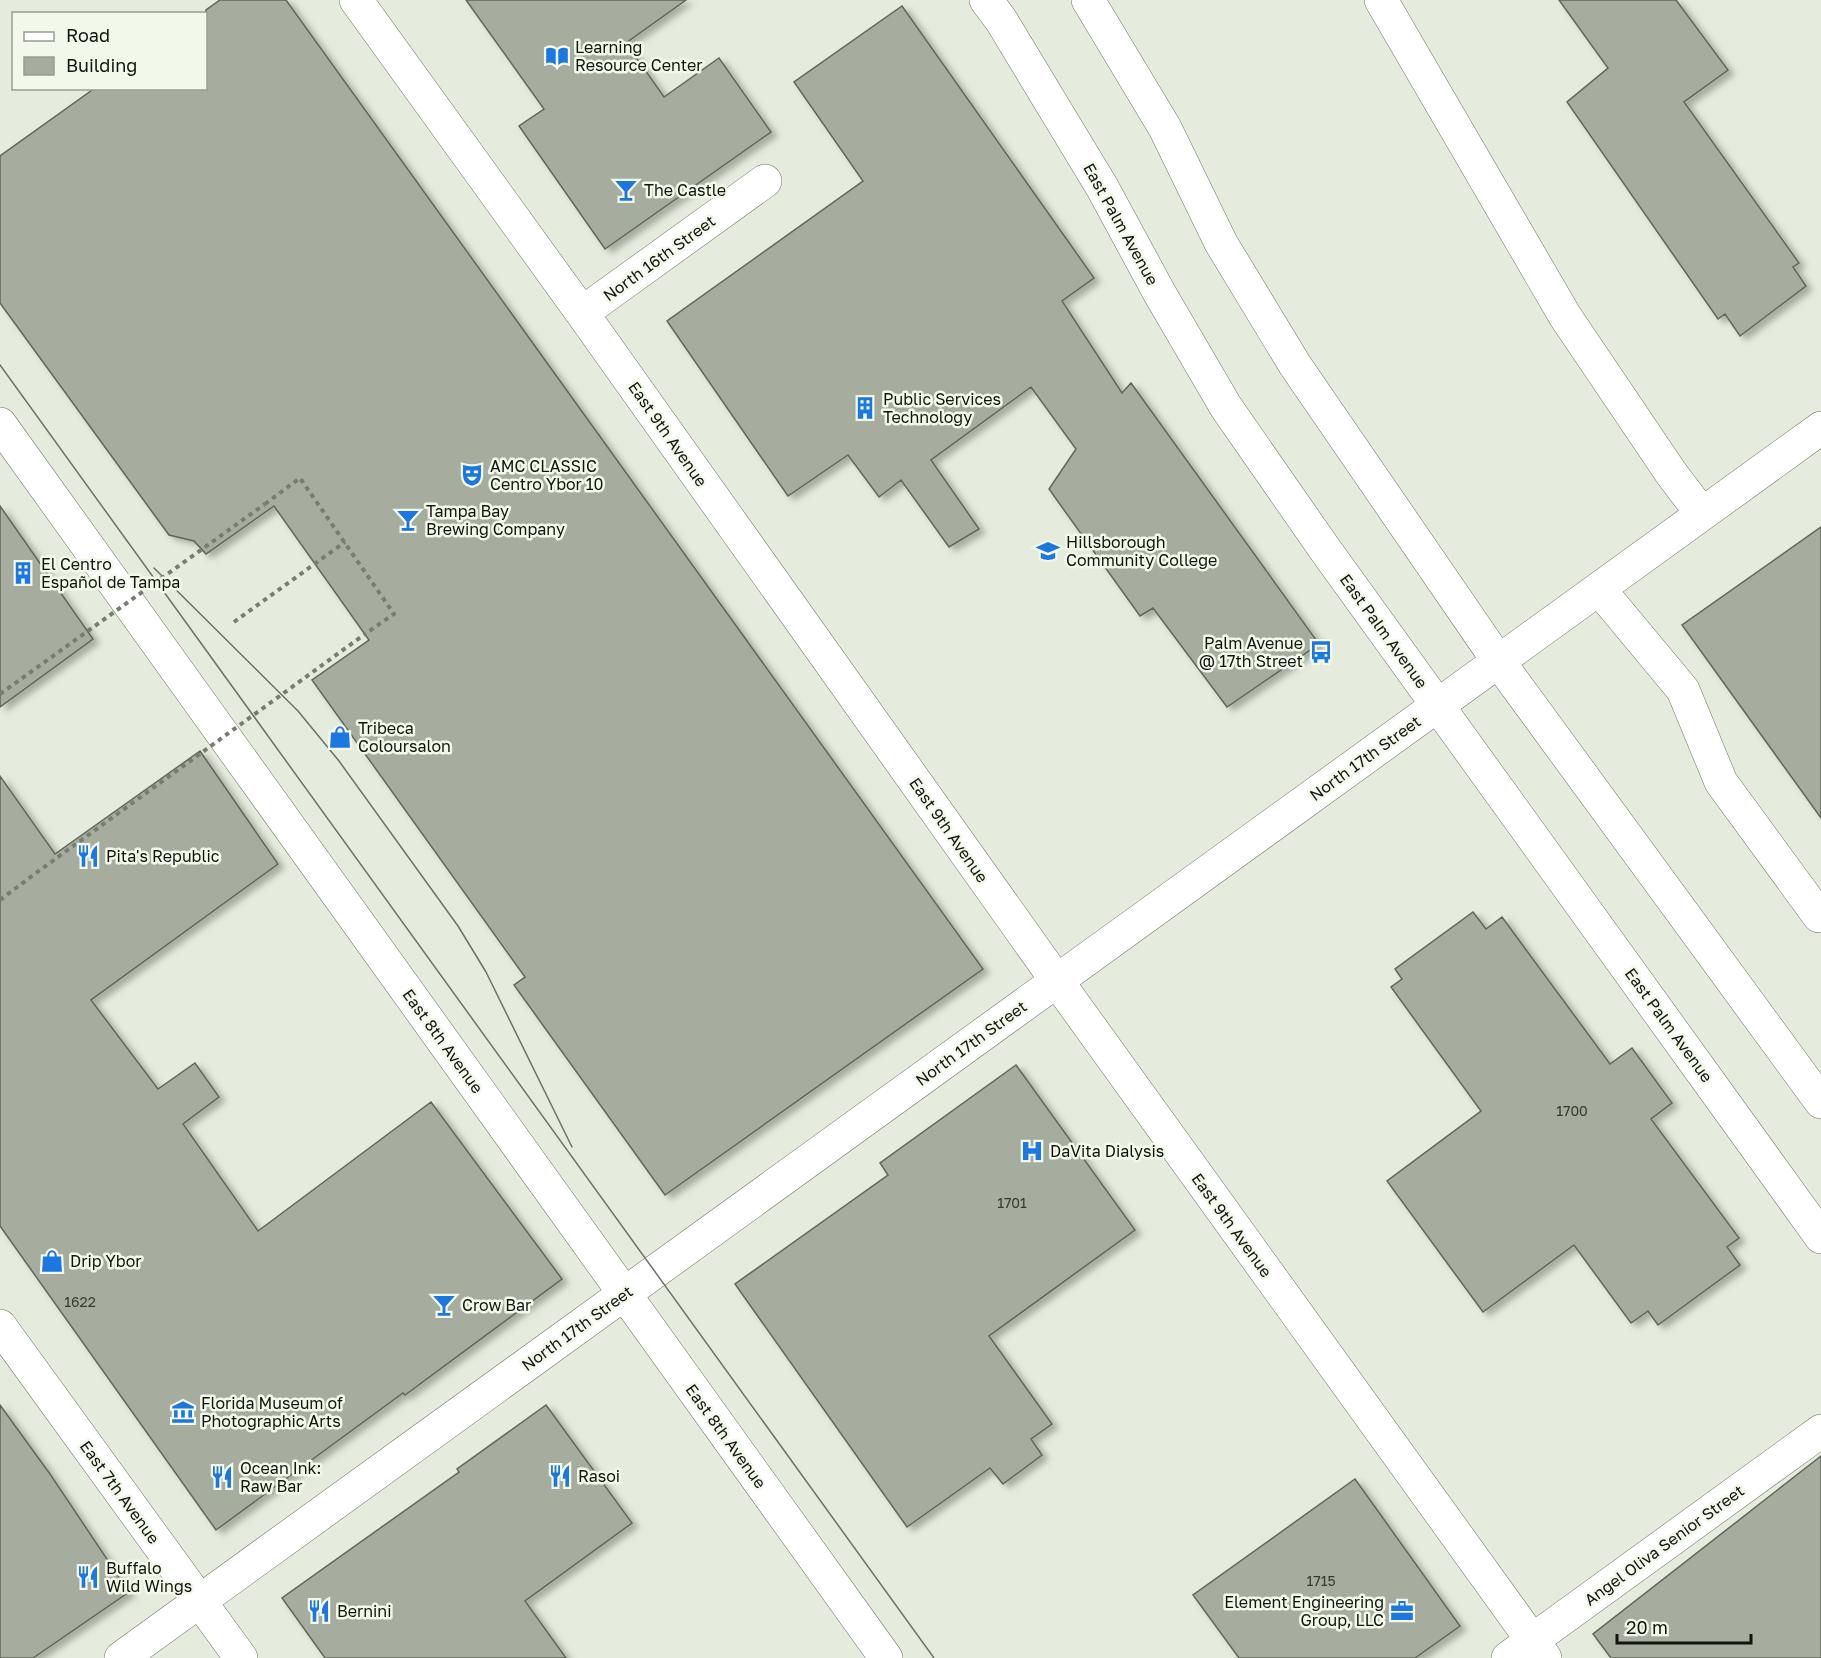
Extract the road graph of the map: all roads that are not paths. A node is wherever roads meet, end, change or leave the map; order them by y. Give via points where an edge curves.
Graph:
1 (356, 0) edge
2 (986, 0) edge
3 (1088, 0) edge
4 (1381, 0) edge
5 (765, 181) dead end
6 (582, 314) junction
7 (0, 423) edge
8 (1821, 428) edge
9 (1702, 514) junction
10 (1599, 589) junction
11 (1499, 662) junction
12 (1438, 705) junction
13 (1821, 915) edge
14 (1057, 981) junction
15 (1821, 1102) edge
16 (1821, 1237) edge
17 (624, 1294) junction
18 (0, 1326) edge
19 (1821, 1431) edge
20 (199, 1601) junction
21 (1528, 1652) edge
22 (120, 1658) edge
23 (240, 1658) edge
24 (886, 1658) edge

1 - 6 street, East 9th Avenue
2 - 12 street, East Palm Avenue via 1102,187 1226,407
3 - 11 street via 1165,128 1221,243 1294,365
4 - 9 street via 1565,316
5 - 6 street, North 16th Street
6 - 14 street, East 9th Avenue
7 - 17 street, East 8th Avenue
8 - 9 street, North 17th Street
9 - 10 street, North 17th Street
10 - 11 street, North 17th Street
10 - 13 street via 1683,690 1721,782
11 - 12 street, North 17th Street
11 - 15 street
12 - 14 street, North 17th Street
12 - 16 street, East Palm Avenue
14 - 17 street, North 17th Street
14 - 21 street, East 9th Avenue
17 - 20 street, North 17th Street
17 - 24 street, East 8th Avenue
18 - 20 street, East 7th Avenue
19 - 21 street, Angel Oliva Senior Street
20 - 22 street, North 17th Street
20 - 23 street, East 7th Avenue

